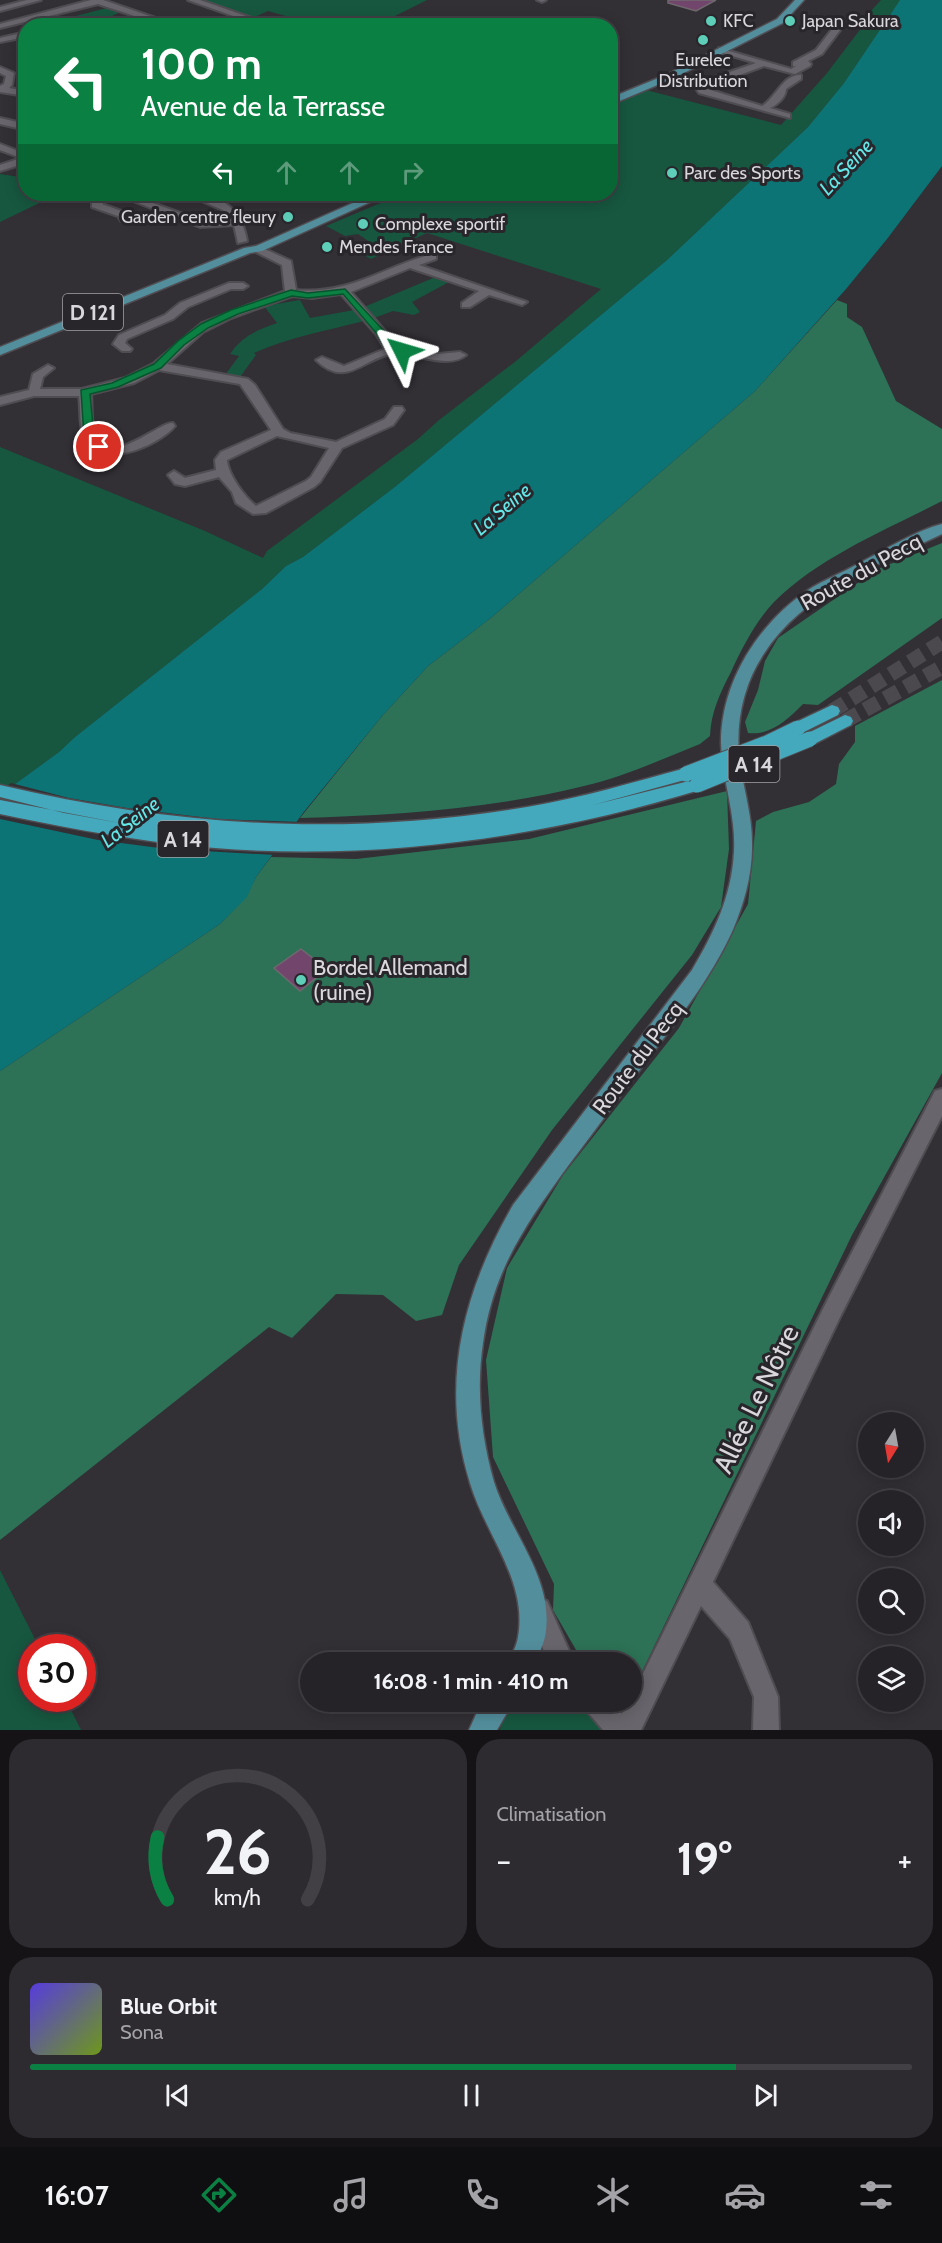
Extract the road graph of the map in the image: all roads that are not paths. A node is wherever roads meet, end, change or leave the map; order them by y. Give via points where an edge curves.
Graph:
1 (37, 0) edge
2 (117, 0) edge
3 (192, 0) edge
4 (798, 0) edge
5 (99, 1) edge
6 (0, 9) edge
7 (32, 18) edge
8 (151, 18) edge
9 (247, 18) edge
10 (18, 21) edge
11 (0, 26) edge
12 (836, 30) dead end
13 (18, 36) edge
14 (15, 37) junction
15 (18, 39) edge
16 (0, 40) edge
17 (722, 50) junction
18 (763, 63) junction
19 (0, 70) edge
20 (792, 73) junction
21 (1, 89) edge
22 (13, 92) junction
23 (18, 93) edge
24 (618, 97) edge
25 (0, 101) edge
26 (762, 109) junction
27 (787, 116) dead end
28 (0, 121) edge
29 (18, 125) edge
30 (0, 147) edge
31 (18, 155) edge
32 (18, 162) edge
33 (1, 168) edge
34 (100, 201) edge
35 (139, 201) edge
36 (210, 201) edge
37 (360, 201) edge
38 (125, 219) dead end
39 (247, 238) junction
40 (432, 256) dead end
41 (410, 265) junction
42 (243, 286) dead end
43 (487, 291) junction
44 (345, 292) junction
45 (291, 293) junction
46 (522, 302) dead end
47 (466, 305) dead end
48 (175, 312) junction
49 (204, 326) junction
50 (126, 349) dead end
51 (391, 350) junction
52 (0, 351) edge
53 (460, 355) dead end
54 (322, 360) dead end
55 (158, 366) junction
56 (48, 368) dead end
57 (34, 392) junction
58 (85, 392) junction
59 (0, 401) edge
60 (398, 410) dead end
61 (169, 426) dead end
62 (278, 431) junction
63 (337, 446) junction
64 (222, 472) junction
65 (174, 475) dead end
66 (942, 528) edge
67 (839, 716) tunnel mouth
68 (804, 734) junction
69 (0, 791) edge
70 (0, 807) edge
71 (942, 1097) edge
72 (699, 1585) junction
73 (530, 1586) junction
74 (527, 1652) edge
75 (557, 1652) edge
76 (642, 1689) edge
77 (491, 1712) edge
78 (499, 1712) edge
79 (604, 1712) edge
80 (634, 1712) edge
81 (483, 1730) edge
82 (496, 1730) edge
83 (616, 1730) edge
84 (628, 1730) edge
85 (766, 1730) edge

1 - 6 street
2 - 5 street
3 - 9 street
4 - 17 main road via 774,20
5 - 7 street
5 - 8 street
10 - 11 street
12 - 20 street via 819,51 802,61 807,64
13 - 14 street
14 - 15 street
14 - 16 street
17 - 18 street
17 - 24 main road
18 - 20 street
18 - 26 street via 745,73 716,78 699,87
19 - 21 street via 11,75 8,85
20 - 26 street via 775,102
21 - 22 street
22 - 23 street
22 - 25 street
26 - 27 street
28 - 29 street
30 - 31 street
32 - 33 street
34 - 38 street via 96,205
35 - 39 street
36 - 39 street via 227,207
37 - 39 main road, D 121
39 - 45 street via 287,263
39 - 52 main road, D 121 via 186,274
40 - 41 street
41 - 43 street
41 - 44 street
42 - 48 street via 226,282
43 - 46 street
43 - 47 street
44 - 45 street via 308,296
44 - 51 street
45 - 49 street
48 - 49 street
48 - 50 street via 123,337 119,344
49 - 55 street
51 - 53 street via 438,357
51 - 54 street via 346,369
55 - 58 street via 129,380
55 - 62 street via 244,381
56 - 57 street via 37,376
57 - 58 street
57 - 59 street
58 - 61 street via 89,437 99,447 124,450 153,440
60 - 63 street via 389,422
62 - 63 street
62 - 64 street via 225,455 221,460
63 - 64 street via 310,484 261,510 247,506
64 - 65 street via 185,482
66 - 73 main road, Route du Pecq via 802,602 764,640 749,662 732,710 732,765 743,852 728,922 699,976 521,1212 490,1269 477,1311 469,1358 470,1434 490,1507
67 - 68 highway, A 14
68 - 69 highway, A 14, bridge via 621,792 526,813 413,827 299,832 187,825 78,810
68 - 70 highway, A 14, bridge via 734,771 627,806 533,826 422,840 298,846 186,840 70,823
71 - 72 street, Allée Le Nôtre
72 - 76 street, Allée Le Nôtre
72 - 85 street via 739,1631 766,1697
73 - 74 main road, Route du Pecq via 534,1630
73 - 75 street
77 - 81 main road
78 - 82 main road
79 - 83 street
80 - 84 street, Allée Le Nôtre

